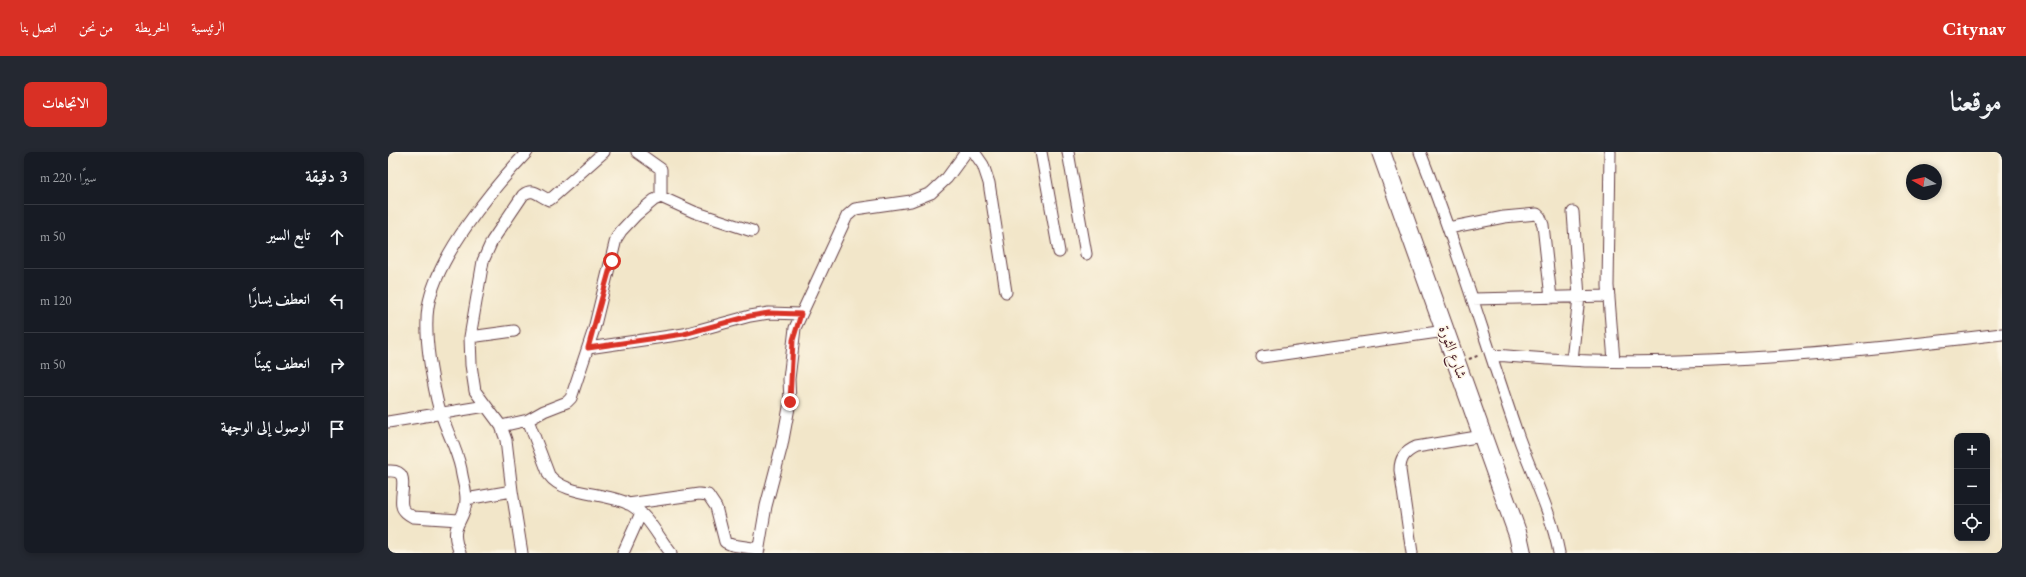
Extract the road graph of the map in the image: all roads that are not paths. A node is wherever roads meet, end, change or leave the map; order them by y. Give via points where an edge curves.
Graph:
1 (527, 152) edge
2 (604, 152) edge
3 (637, 152) edge
4 (966, 152) edge
5 (974, 152) edge
6 (1040, 152) edge
7 (1068, 152) edge
8 (1381, 152) edge
9 (1420, 152) edge
10 (1610, 152) edge
11 (661, 198) junction
12 (1573, 212) dead end
13 (1448, 228) junction
14 (752, 231) dead end
15 (1059, 252) dead end
16 (1086, 254) dead end
17 (1006, 292) dead end
18 (1609, 296) junction
19 (1579, 297) junction
20 (1551, 298) junction
21 (1472, 299) junction
22 (801, 314) junction
23 (1445, 331) junction
24 (514, 332) dead end
25 (2002, 334) edge
26 (470, 337) junction
27 (588, 348) junction
28 (1491, 353) junction
29 (1262, 357) dead end
30 (1572, 360) junction
31 (1614, 361) junction
32 (486, 406) junction
33 (441, 412) junction
34 (528, 420) junction
35 (388, 422) edge
36 (501, 426) junction
37 (1483, 436) junction
38 (388, 471) edge
39 (512, 491) junction
40 (466, 499) junction
41 (628, 504) junction
42 (641, 513) junction
43 (459, 520) junction
44 (758, 551) edge
45 (460, 553) edge
46 (522, 553) edge
47 (623, 553) edge
48 (671, 553) edge
49 (1412, 553) edge
50 (1522, 553) edge
51 (1559, 553) edge

1 - 33 street via 500,180 448,256 436,279 428,306 426,330 436,398
2 - 26 street via 549,200 534,191 523,195 492,241 483,261
3 - 11 street via 661,169
4 - 22 street via 947,178 931,193 911,201 855,209 847,216
5 - 17 street via 983,165 989,183
6 - 15 street
7 - 16 street
8 - 23 main road, شارع الثورة
9 - 13 street
10 - 18 street via 1607,234
11 - 14 street via 701,215
11 - 27 street via 654,200 636,215 616,239
12 - 19 street
13 - 20 street via 1504,217 1537,214 1544,225
13 - 21 street
18 - 19 street
18 - 31 street
19 - 20 street
19 - 30 street
20 - 21 street
21 - 28 street
22 - 27 street via 769,313 750,316 684,334
22 - 44 street via 793,340 790,402
23 - 29 street
23 - 37 main road, شارع الثورة
24 - 26 street
25 - 31 street via 1802,355
26 - 32 street via 472,382 475,392
27 - 34 street via 571,398
28 - 30 street
28 - 51 street via 1516,432 1546,507
30 - 31 street
32 - 33 street
32 - 36 street
33 - 35 street
33 - 40 street via 460,462
34 - 36 street
34 - 41 street via 554,482
36 - 39 street via 506,440
37 - 49 street via 1416,446 1402,457 1400,470
37 - 50 main road, شارع الثورة
38 - 43 street via 393,470 404,480 402,506 406,513 413,517
39 - 40 street
39 - 46 street
40 - 43 street
41 - 42 street
41 - 44 street via 708,495 716,507 725,542
42 - 47 street
42 - 48 street
43 - 45 street via 454,535

